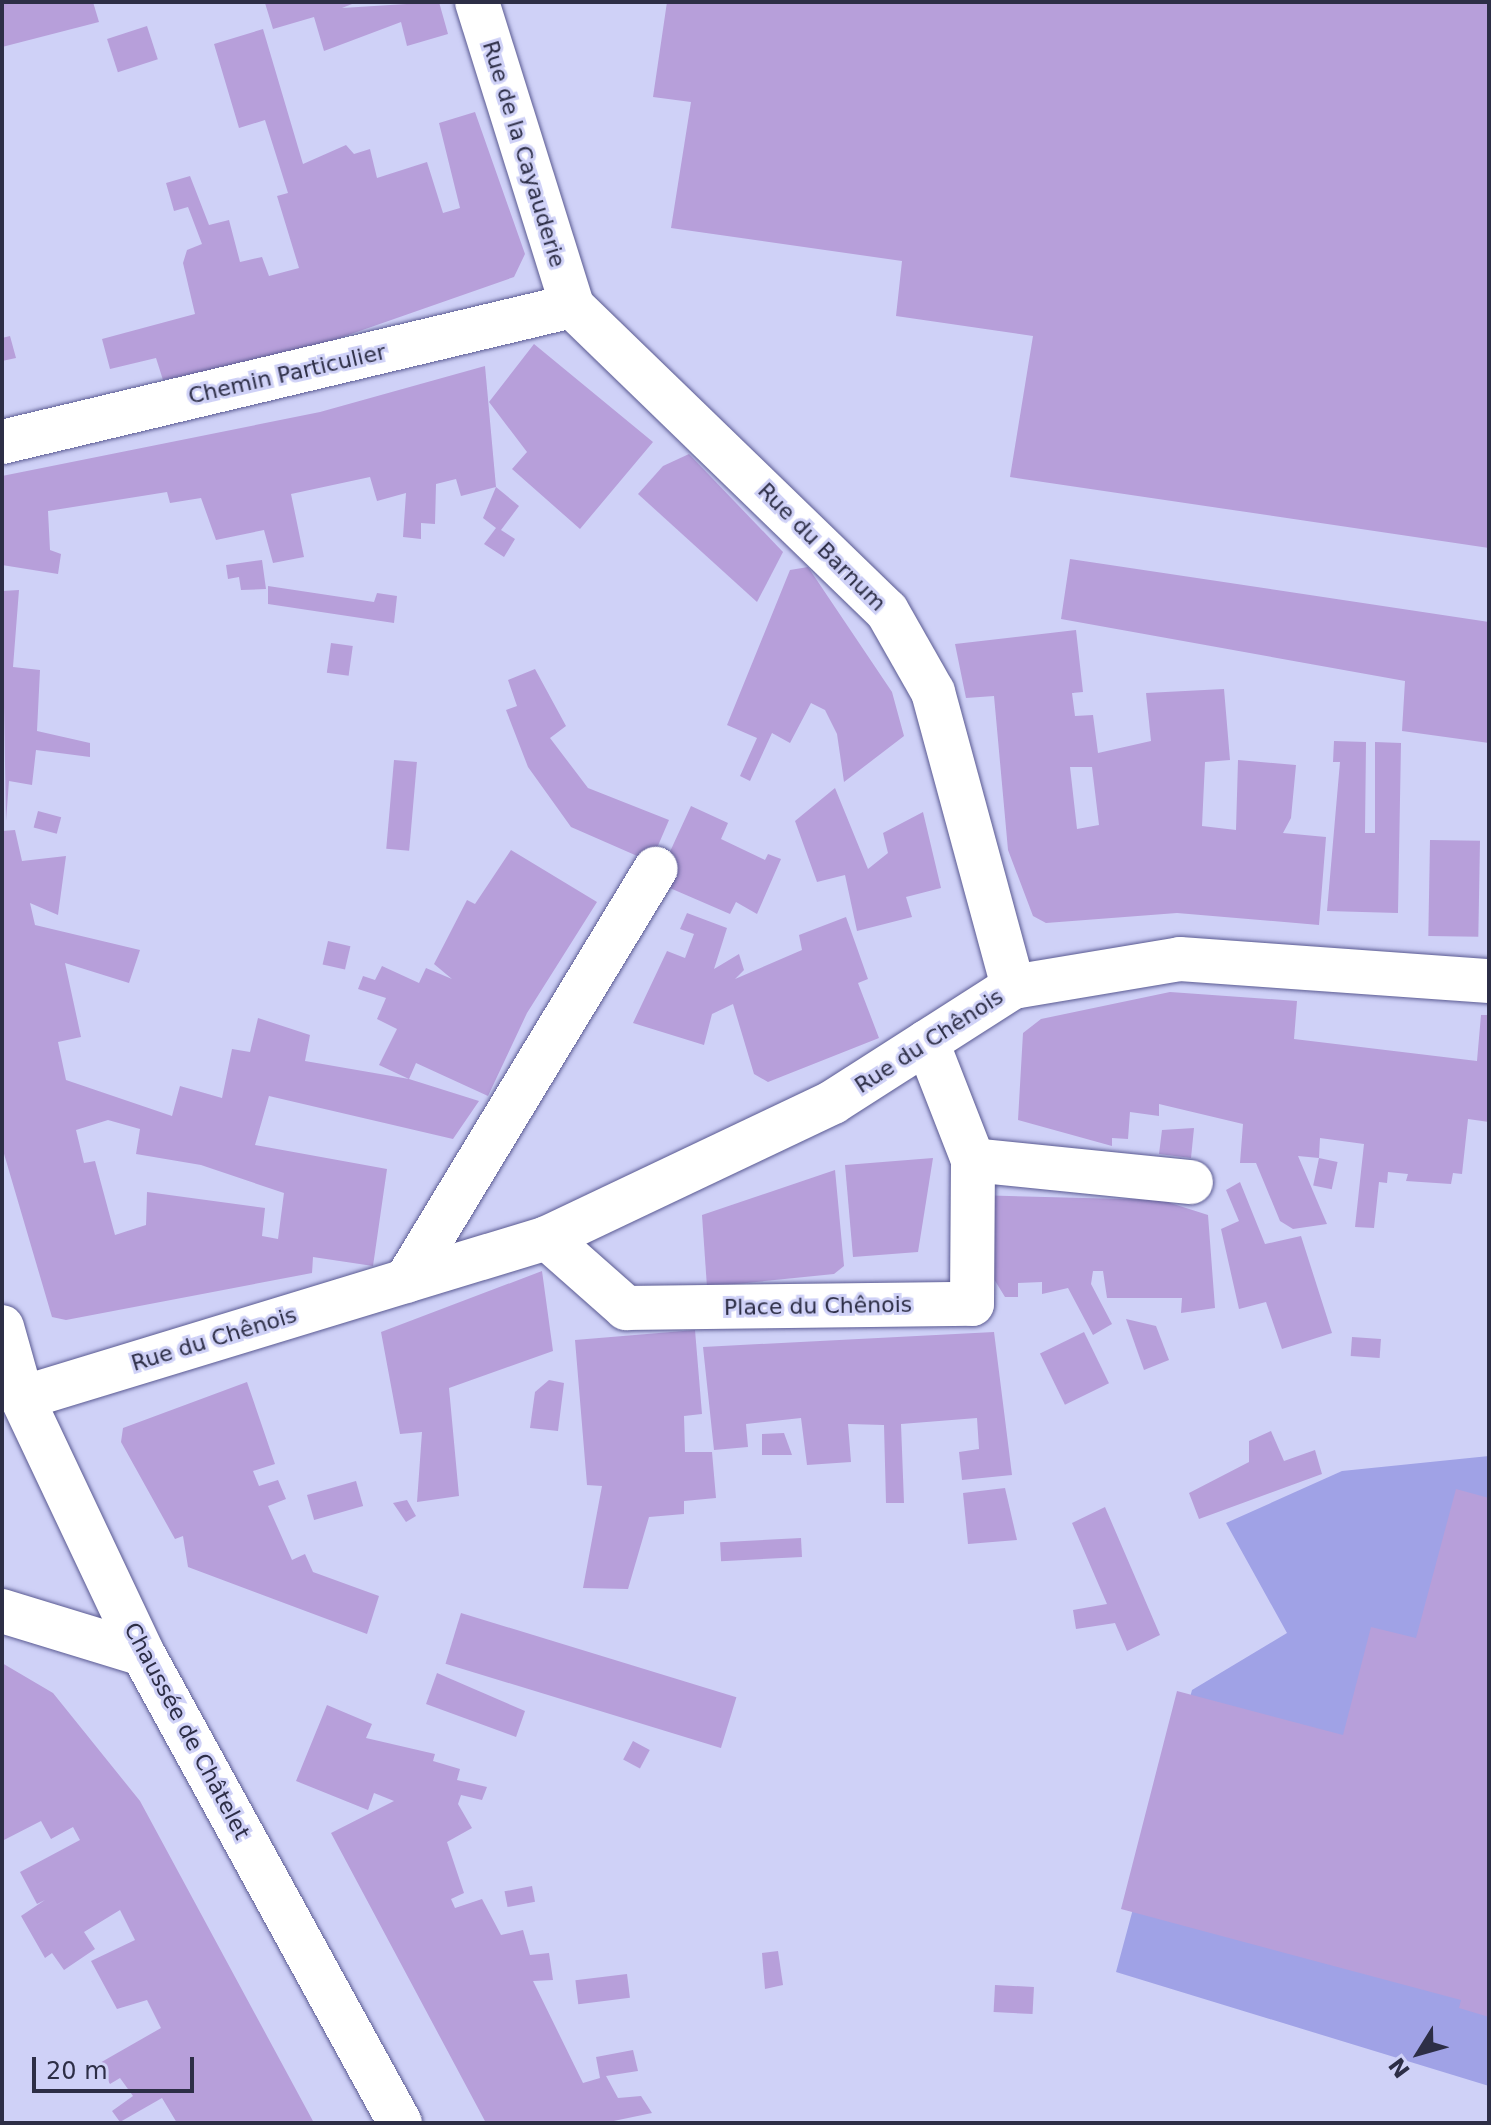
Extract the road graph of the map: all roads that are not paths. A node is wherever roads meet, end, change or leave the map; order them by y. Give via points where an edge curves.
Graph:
1 (477, 2) edge
2 (572, 306) junction
3 (2, 442) edge
4 (656, 869) dead end
5 (1489, 981) edge
6 (1013, 987) junction
7 (927, 1042) junction
8 (973, 1160) junction
9 (1191, 1182) dead end
10 (547, 1238) junction
11 (406, 1281) junction
12 (2, 1327) edge
13 (22, 1398) junction
14 (2, 1611) edge
15 (143, 1654) junction
16 (400, 2123) edge

1 - 2 street, Rue de la Cayauderie
2 - 3 street, Chemin Particulier
2 - 6 street, Rue du Barnum via 887,611 933,692
4 - 11 street
5 - 6 street, Rue du Chênois via 1180,959
6 - 7 street, Rue du Chênois
7 - 8 street, Place du Chênois
7 - 10 street, Rue du Chênois via 833,1102
8 - 9 street
8 - 10 street, Place du Chênois via 972,1304 626,1308
10 - 11 street, Rue du Chênois
11 - 13 street, Rue du Chênois
12 - 13 street, Chaussée de Châtelet
13 - 15 street, Chaussée de Châtelet
14 - 15 street
15 - 16 street, Chaussée de Châtelet

